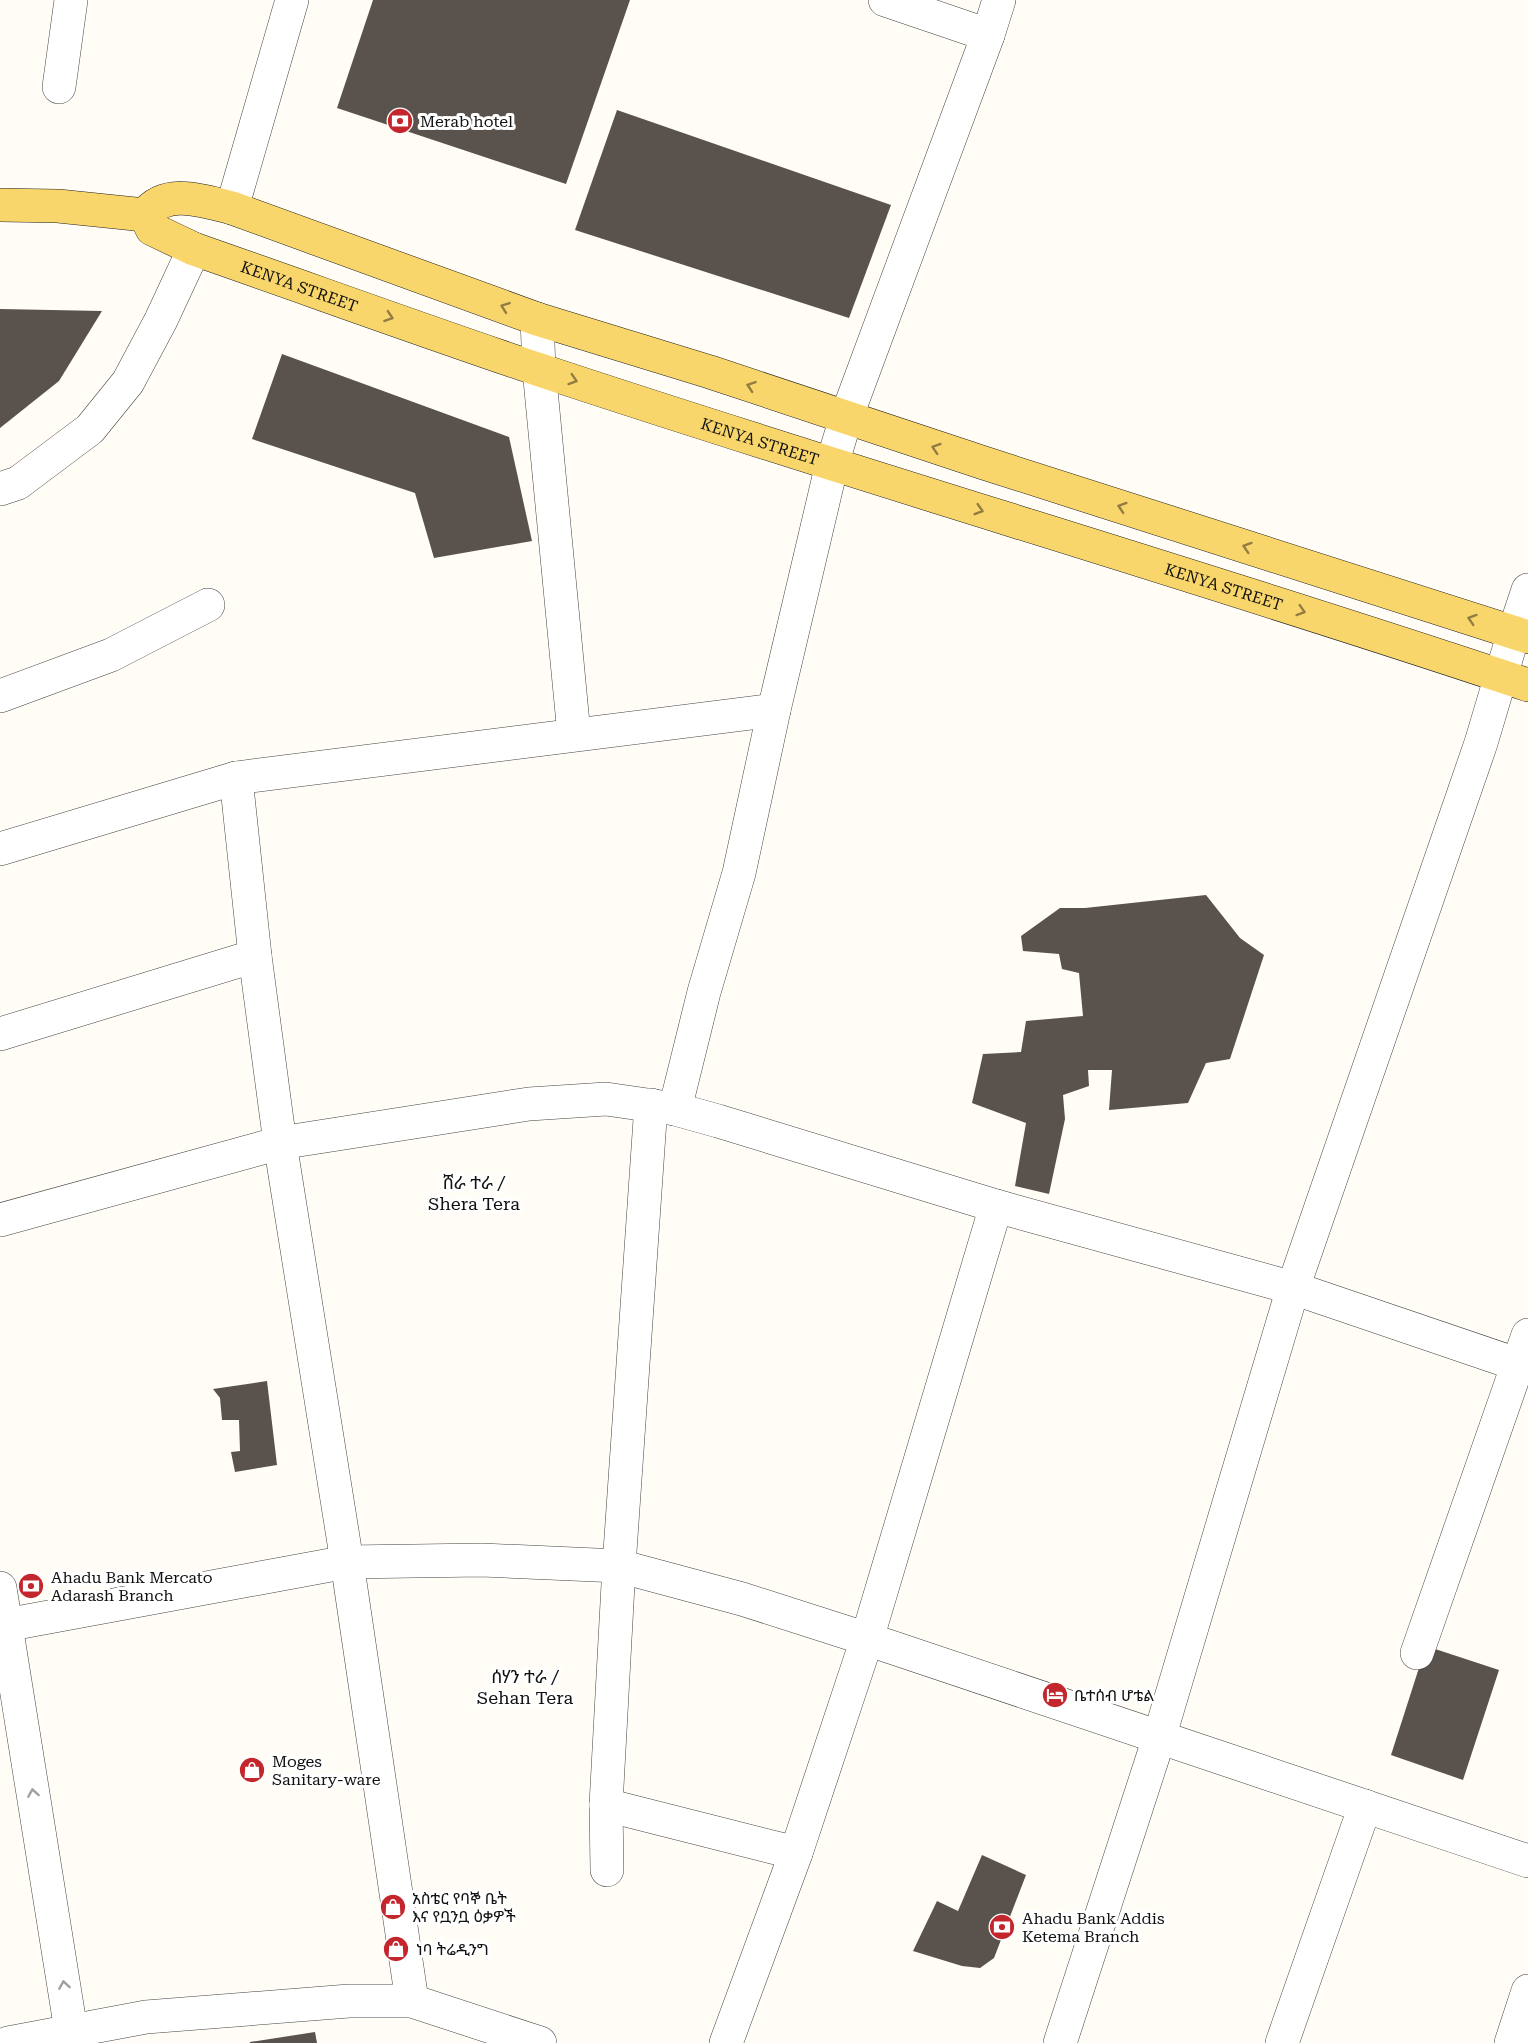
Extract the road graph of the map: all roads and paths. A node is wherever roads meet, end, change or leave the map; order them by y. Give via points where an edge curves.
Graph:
1 (71, 0) edge
2 (292, 0) edge
3 (885, 0) edge
4 (999, 0) edge
5 (988, 35) junction
6 (59, 87) dead end
7 (0, 206) edge
8 (232, 208) junction
9 (145, 215) junction
10 (194, 249) junction
11 (537, 319) junction
12 (539, 369) junction
13 (846, 418) junction
14 (832, 464) junction
15 (0, 489) edge
16 (1528, 590) edge
17 (208, 605) dead end
18 (1521, 634) edge
19 (1514, 681) edge
20 (0, 696) edge
21 (774, 710) junction
22 (574, 734) junction
23 (236, 778) junction
24 (0, 849) edge
25 (255, 956) junction
26 (0, 1034) edge
27 (663, 1107) junction
28 (280, 1143) junction
29 (996, 1206) junction
30 (0, 1220) edge
31 (1293, 1288) junction
32 (1525, 1356) edge
33 (347, 1562) junction
34 (619, 1566) junction
35 (0, 1588) edge
36 (3, 1626) edge
37 (867, 1638) junction
38 (1417, 1653) dead end
39 (1159, 1738) junction
40 (606, 1805) junction
41 (1365, 1806) junction
42 (796, 1853) junction
43 (1528, 1861) edge
44 (607, 1870) dead end
45 (1528, 1991) edge
46 (412, 2001) junction
47 (72, 2038) edge
48 (8, 2043) edge
49 (540, 2043) edge
50 (726, 2043) edge
51 (1060, 2043) edge
52 (1282, 2043) edge
53 (1511, 2043) edge

1 - 6 street
2 - 8 street
3 - 5 street
4 - 5 street
5 - 13 street
7 - 9 main road via 58,206
8 - 9 main road via 189,198 169,198 152,205
11 -> 8 main road
9 - 10 main road, KENYA STREET via 152,228
10 -> 12 main road, KENYA STREET
10 - 15 street via 128,382 90,429 18,483
11 - 12 street
13 -> 11 main road
12 -> 14 main road, KENYA STREET
12 - 22 street
13 - 14 street
18 -> 13 main road
14 -> 19 main road, KENYA STREET
14 - 21 street
16 - 18 street
17 - 20 street via 111,655
18 - 19 street
19 - 31 street via 1481,743
21 - 22 street
21 - 27 street via 740,873
22 - 23 street
23 - 24 street
23 - 25 street
25 - 26 street
25 - 28 street
27 - 28 street via 606,1099 529,1104
27 - 29 street
27 - 34 street
28 - 30 street
28 - 33 street
29 - 31 street
29 - 37 street
31 - 32 street
31 - 39 street
32 - 38 street
33 - 34 street via 482,1560
33 - 36 street
33 - 46 street
34 - 37 street
34 - 40 street
35 - 36 street
47 -> 36 street
37 - 39 street
37 - 42 street
39 - 41 street
39 - 51 street
40 - 42 street
40 - 44 street
41 - 43 street
41 - 52 street
42 - 50 street
45 - 53 street
46 - 47 street via 349,2001 146,2017
46 - 49 street
47 - 48 street

